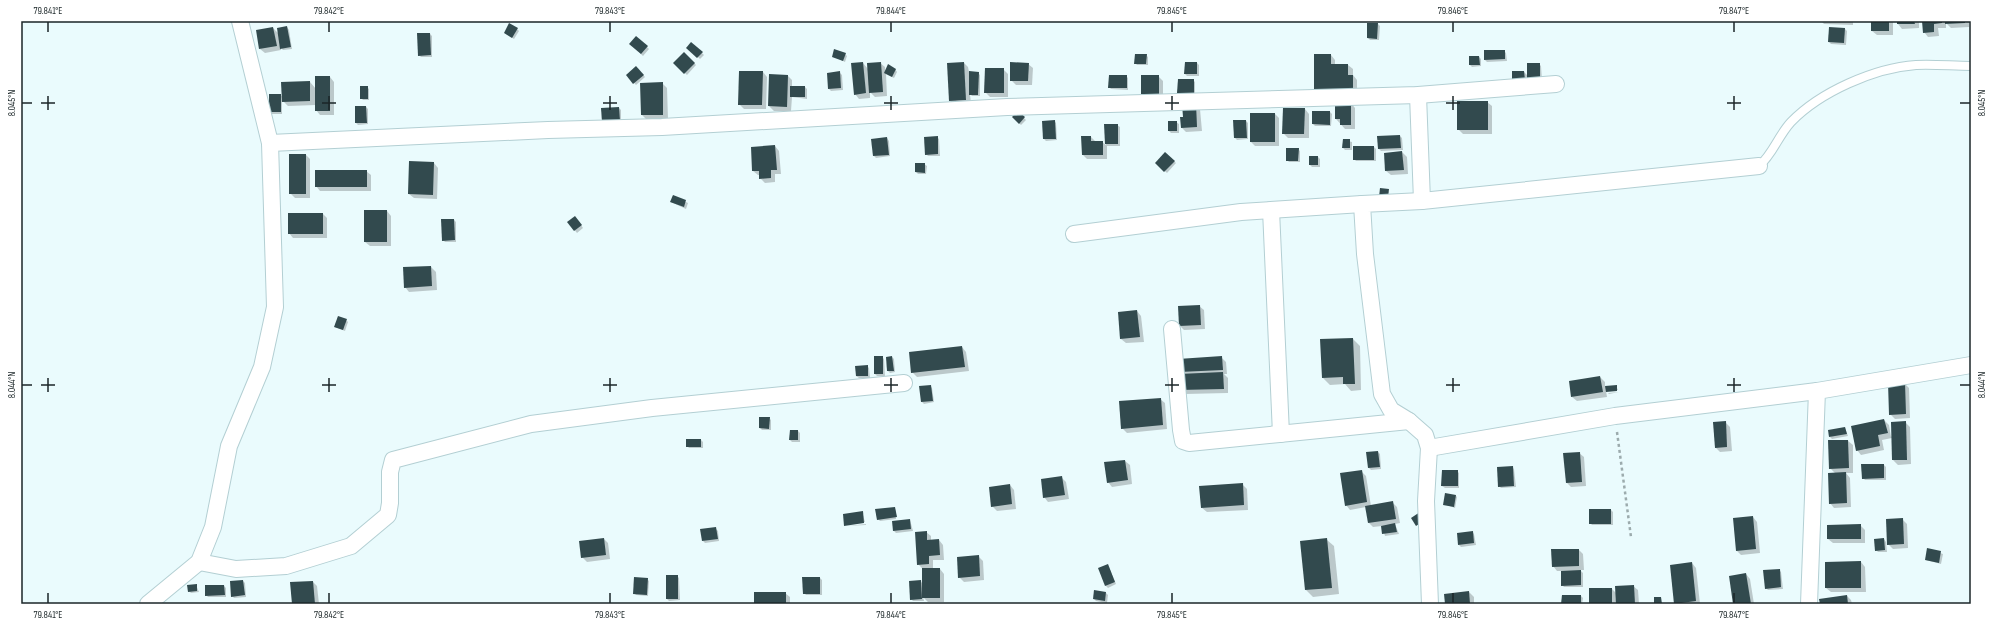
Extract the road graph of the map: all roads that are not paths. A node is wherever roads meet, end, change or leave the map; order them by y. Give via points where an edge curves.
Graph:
1 (241, 21) edge
2 (1971, 66) edge
3 (1556, 84) dead end
4 (1418, 95) junction
5 (270, 143) junction
6 (1759, 166) joint
7 (1422, 201) junction
8 (1362, 204) junction
9 (1271, 210) junction
10 (1074, 234) dead end
11 (1172, 328) dead end
12 (1971, 365) edge
13 (904, 383) dead end
14 (1817, 390) junction
15 (1409, 421) junction
16 (1281, 434) junction
17 (1429, 448) junction
18 (199, 562) junction
19 (148, 604) edge
20 (1430, 604) edge
21 (1809, 604) edge

1 - 5 street
2 - 6 lane via 1915,65 1849,82 1814,103 1790,123 1769,157
3 - 4 street
4 - 5 street via 1008,107 662,127
4 - 7 street
5 - 18 street via 275,307 262,367 229,446 213,528
6 - 7 street
7 - 8 street
8 - 9 street
8 - 15 street via 1365,254 1382,394 1391,410
9 - 10 street
9 - 16 street
11 - 16 street via 1183,441 1189,443
12 - 14 street
13 - 18 street via 652,408 531,424 393,460 388,515 351,546 286,566 236,569
14 - 17 street via 1614,416
14 - 21 street
15 - 16 street
15 - 17 street via 1425,435
17 - 20 street via 1426,501
18 - 19 street

